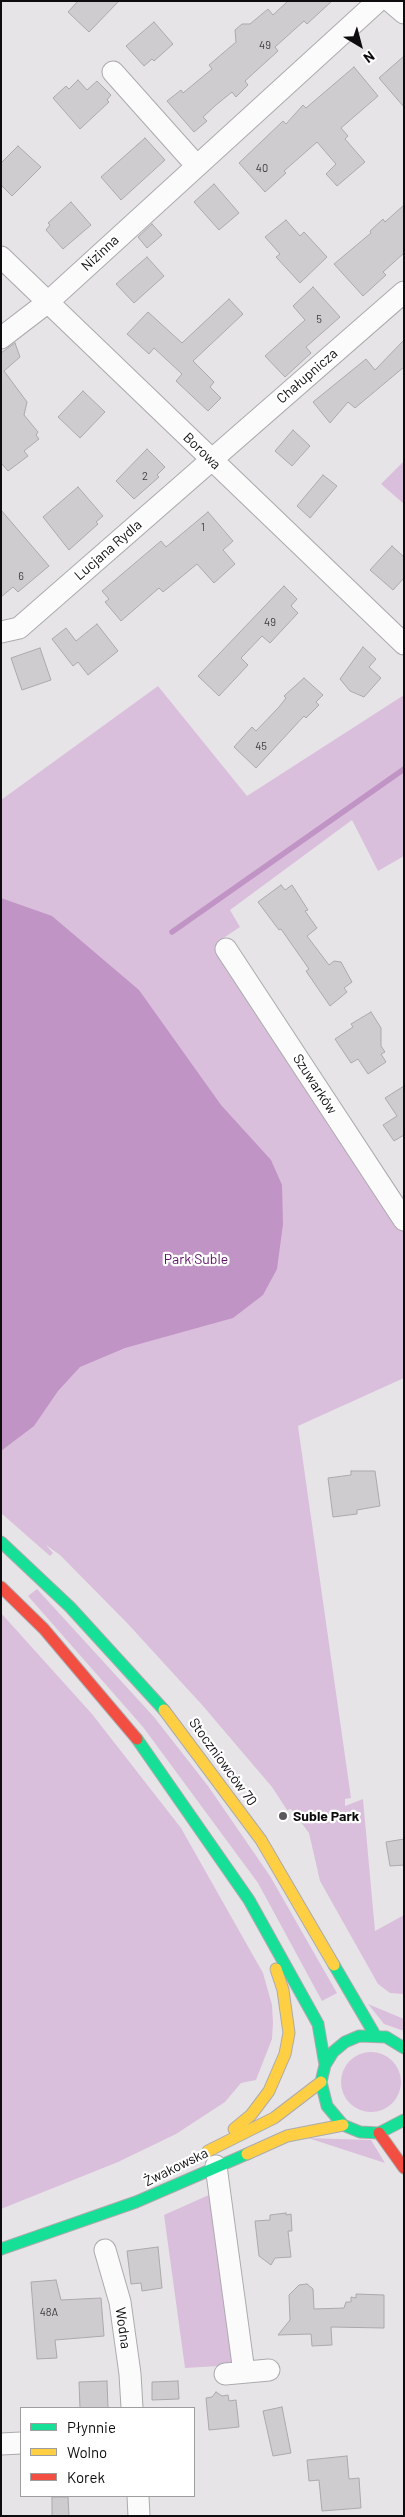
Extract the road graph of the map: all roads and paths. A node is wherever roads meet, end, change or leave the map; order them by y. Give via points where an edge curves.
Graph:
1 (378, 1) edge
2 (390, 1) edge
3 (404, 13) edge
4 (114, 72) dead end
5 (196, 165) junction
6 (1, 257) edge
7 (404, 292) edge
8 (48, 302) junction
9 (1, 338) edge
10 (210, 460) junction
11 (1, 632) edge
12 (404, 644) edge
13 (226, 949) dead end
14 (404, 1220) edge
15 (1, 1542) edge
16 (1, 1587) edge
17 (260, 1919) junction
18 (375, 2035) junction
19 (401, 2044) edge
20 (325, 2066) junction
21 (321, 2082) junction
22 (404, 2120) edge
23 (343, 2125) junction
24 (379, 2133) junction
25 (204, 2159) junction
26 (404, 2168) edge
27 (120, 2195) dead end
28 (24, 2242) junction
29 (1, 2249) edge
30 (105, 2250) dead end
31 (270, 2370) dead end
32 (132, 2407) edge
33 (20, 2443) edge
34 (1, 2444) edge
35 (138, 2497) edge
36 (139, 2516) edge

1 - 5 street, Nizinna
2 - 3 street
4 - 5 street
5 - 8 street, Nizinna
6 - 8 street, Borowa
7 - 10 street, Chałupnicza
8 - 9 street, Nizinna
8 - 10 street, Borowa
10 - 11 street, Lucjana Rydla via 19,628
10 - 12 street, Borowa
13 - 14 street, Szuwarków
15 - 18 street, Stoczniowców 70 via 70,1607 136,1677 212,1770 261,1840
16 - 17 street via 44,1629 129,1727
17 - 20 street via 318,2024
17 - 25 street via 283,1990 289,2033 285,2054 270,2091 251,2115
18 - 19 street
18 - 20 street via 359,2036 345,2042 333,2052
20 - 21 street
21 - 23 street via 326,2106
21 - 25 street, Żwakowska via 274,2118
22 - 24 street
23 - 24 street via 360,2132
23 - 25 street, Żwakowska via 287,2136
24 - 26 street
25 - 28 street, Żwakowska via 136,2202
25 - 31 street, Żwakowska via 234,2373
27 - 28 street, Żwakowska
28 - 29 street, Żwakowska
30 - 32 street, Wodna via 120,2302
33 - 34 street
35 - 36 street

